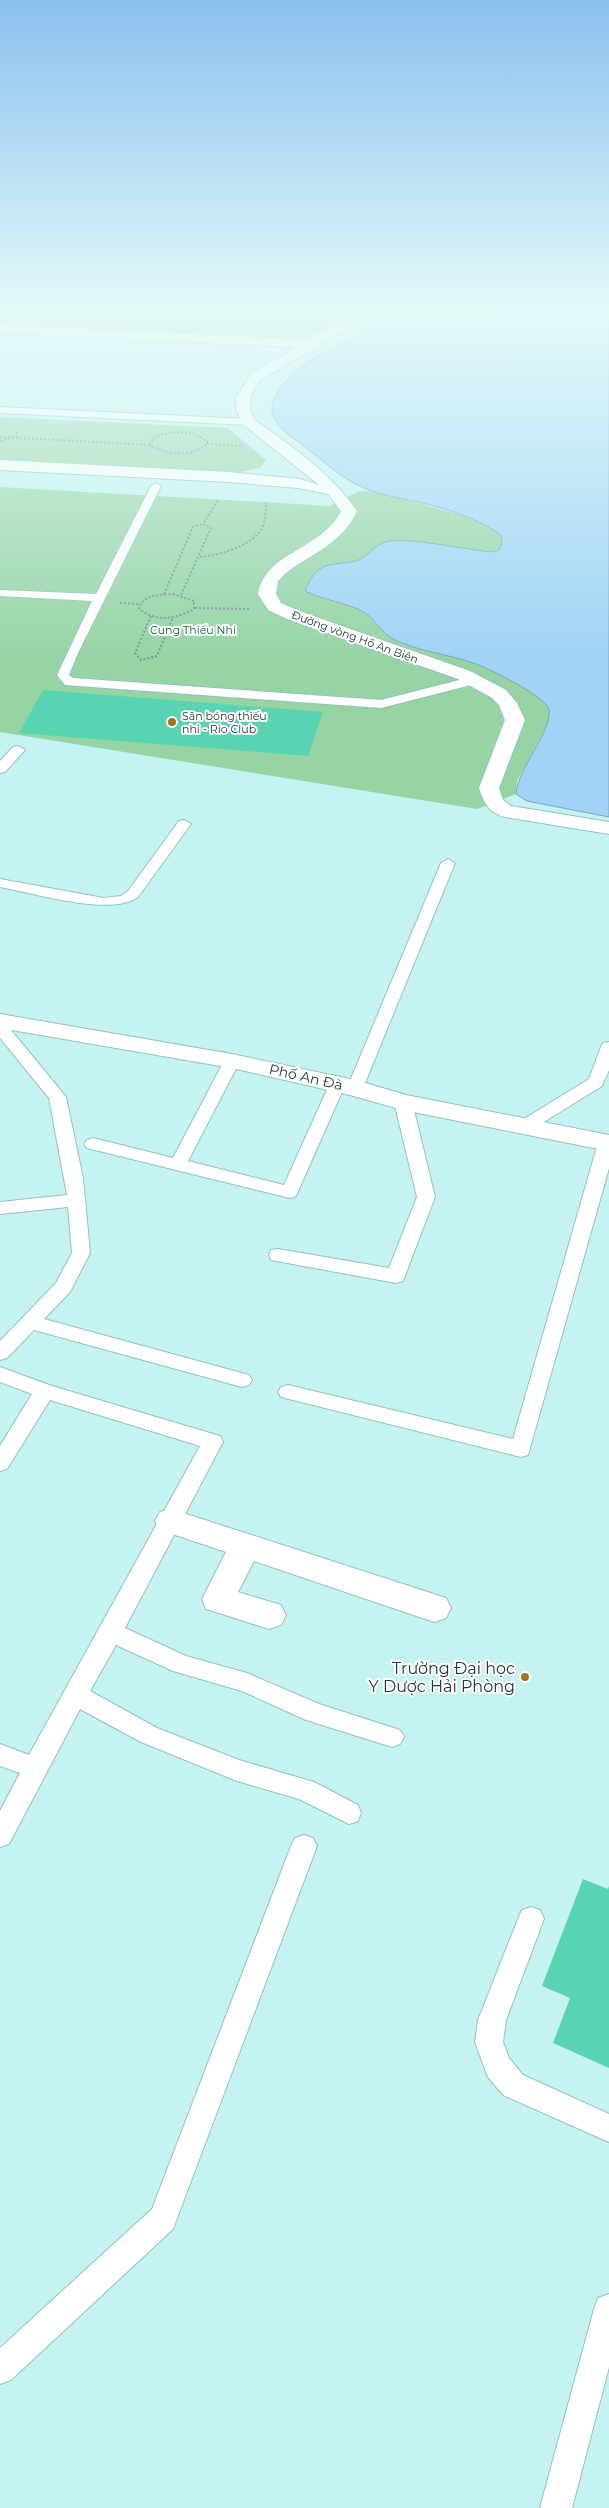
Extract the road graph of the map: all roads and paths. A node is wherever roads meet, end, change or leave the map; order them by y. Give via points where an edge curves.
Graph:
1 (253, 425) edge
2 (54, 433) dead end
3 (0, 437) edge
4 (8, 440) dead end
5 (48, 440) junction
6 (0, 441) edge
7 (207, 444) junction
8 (150, 445) junction
9 (245, 446) dead end
10 (46, 447) dead end
11 (0, 465) edge
12 (0, 477) edge
13 (156, 486) junction
14 (316, 489) junction
15 (334, 490) junction
16 (219, 499) dead end
17 (266, 501) dead end
18 (203, 524) junction
19 (200, 557) junction
20 (0, 593) edge
21 (164, 594) junction
22 (182, 595) junction
23 (98, 598) junction
24 (114, 603) dead end
25 (140, 604) junction
26 (195, 608) junction
27 (251, 609) dead end
28 (151, 616) junction
29 (173, 617) junction
30 (475, 680) junction
31 (18, 750) dead end
32 (0, 769) edge
33 (184, 824) dead end
34 (609, 828) edge
35 (448, 863) dead end
36 (0, 883) edge
37 (0, 1021) edge
38 (0, 1027) edge
39 (609, 1047) edge
40 (232, 1061) junction
41 (346, 1086) junction
42 (402, 1102) junction
43 (525, 1126) junction
44 (608, 1143) edge
45 (93, 1144) dead end
46 (177, 1166) junction
47 (76, 1200) junction
48 (0, 1208) edge
49 (278, 1255) dead end
50 (30, 1322) junction
51 (0, 1353) edge
52 (0, 1374) edge
53 (242, 1380) dead end
54 (45, 1391) junction
55 (288, 1392) dead end
56 (0, 1463) edge
57 (171, 1521) junction
58 (246, 1546) junction
59 (434, 1608) dead end
60 (269, 1615) dead end
61 (111, 1632) junction
62 (76, 1695) junction
63 (392, 1737) dead end
64 (0, 1755) edge
65 (35, 1768) junction
66 (349, 1813) dead end
67 (0, 1836) edge
68 (304, 1846) dead end
69 (531, 1919) dead end
70 (609, 2128) edge
71 (609, 2309) edge
72 (0, 2369) edge
73 (556, 2508) edge

1 - 15 street, Đường vòng Hồ An Biên
2 - 5 path
3 - 5 path
4 - 6 path
5 - 8 path
5 - 10 path
7 - 8 path via 198,450 182,453 163,452
7 - 8 path via 199,435 173,432 156,436
7 - 9 path
11 - 14 street via 228,478 300,484
12 - 13 street
13 - 14 street via 302,494
13 - 23 lane
14 - 15 street
15 - 30 street, Đường vòng Hồ An Biên via 349,511 347,518 328,540 284,567 270,580 267,594 274,606
16 - 18 path
17 - 19 path via 261,528 240,544
18 - 19 path via 211,528
18 - 21 path via 193,527
19 - 22 path
20 - 23 lane
21 - 22 path
21 - 25 path via 148,597
22 - 26 path via 194,601
23 - 30 lane via 63,675 69,682 381,704
24 - 25 path
25 - 28 path via 142,611
26 - 27 path
26 - 29 path
28 - 29 path
28 - 29 path via 134,653 141,660 157,656
30 - 34 street, Đường vòng Hồ An Biên via 508,703 515,720 489,788 494,803 505,811
31 - 32 lane
33 - 36 lane via 133,894 125,900 104,902
35 - 41 lane
37 - 40 street, Phố An Đà
38 - 47 lane via 57,1097
39 - 43 lane via 596,1082
40 - 41 street, Phố An Đà
40 - 46 lane
41 - 42 street, Phố An Đà
41 - 46 lane via 290,1192
42 - 43 street, Phố An Đà
42 - 49 lane via 426,1197 396,1276
43 - 44 street, Phố An Đà
44 - 55 lane via 521,1449
45 - 46 lane
47 - 48 lane
47 - 50 lane via 81,1252 63,1287
50 - 51 lane
50 - 53 lane
52 - 54 lane
54 - 56 lane
54 - 57 lane via 213,1442
57 - 58 street
57 - 61 lane
58 - 59 street
58 - 60 street via 218,1599
61 - 62 lane
61 - 63 lane via 181,1664 247,1683 314,1713
62 - 65 lane
62 - 66 lane via 149,1736 237,1770 305,1790
64 - 65 lane
65 - 67 lane
68 - 72 lane via 163,2219
69 - 70 lane via 492,2020 489,2042 498,2067 513,2085
71 - 73 lane

